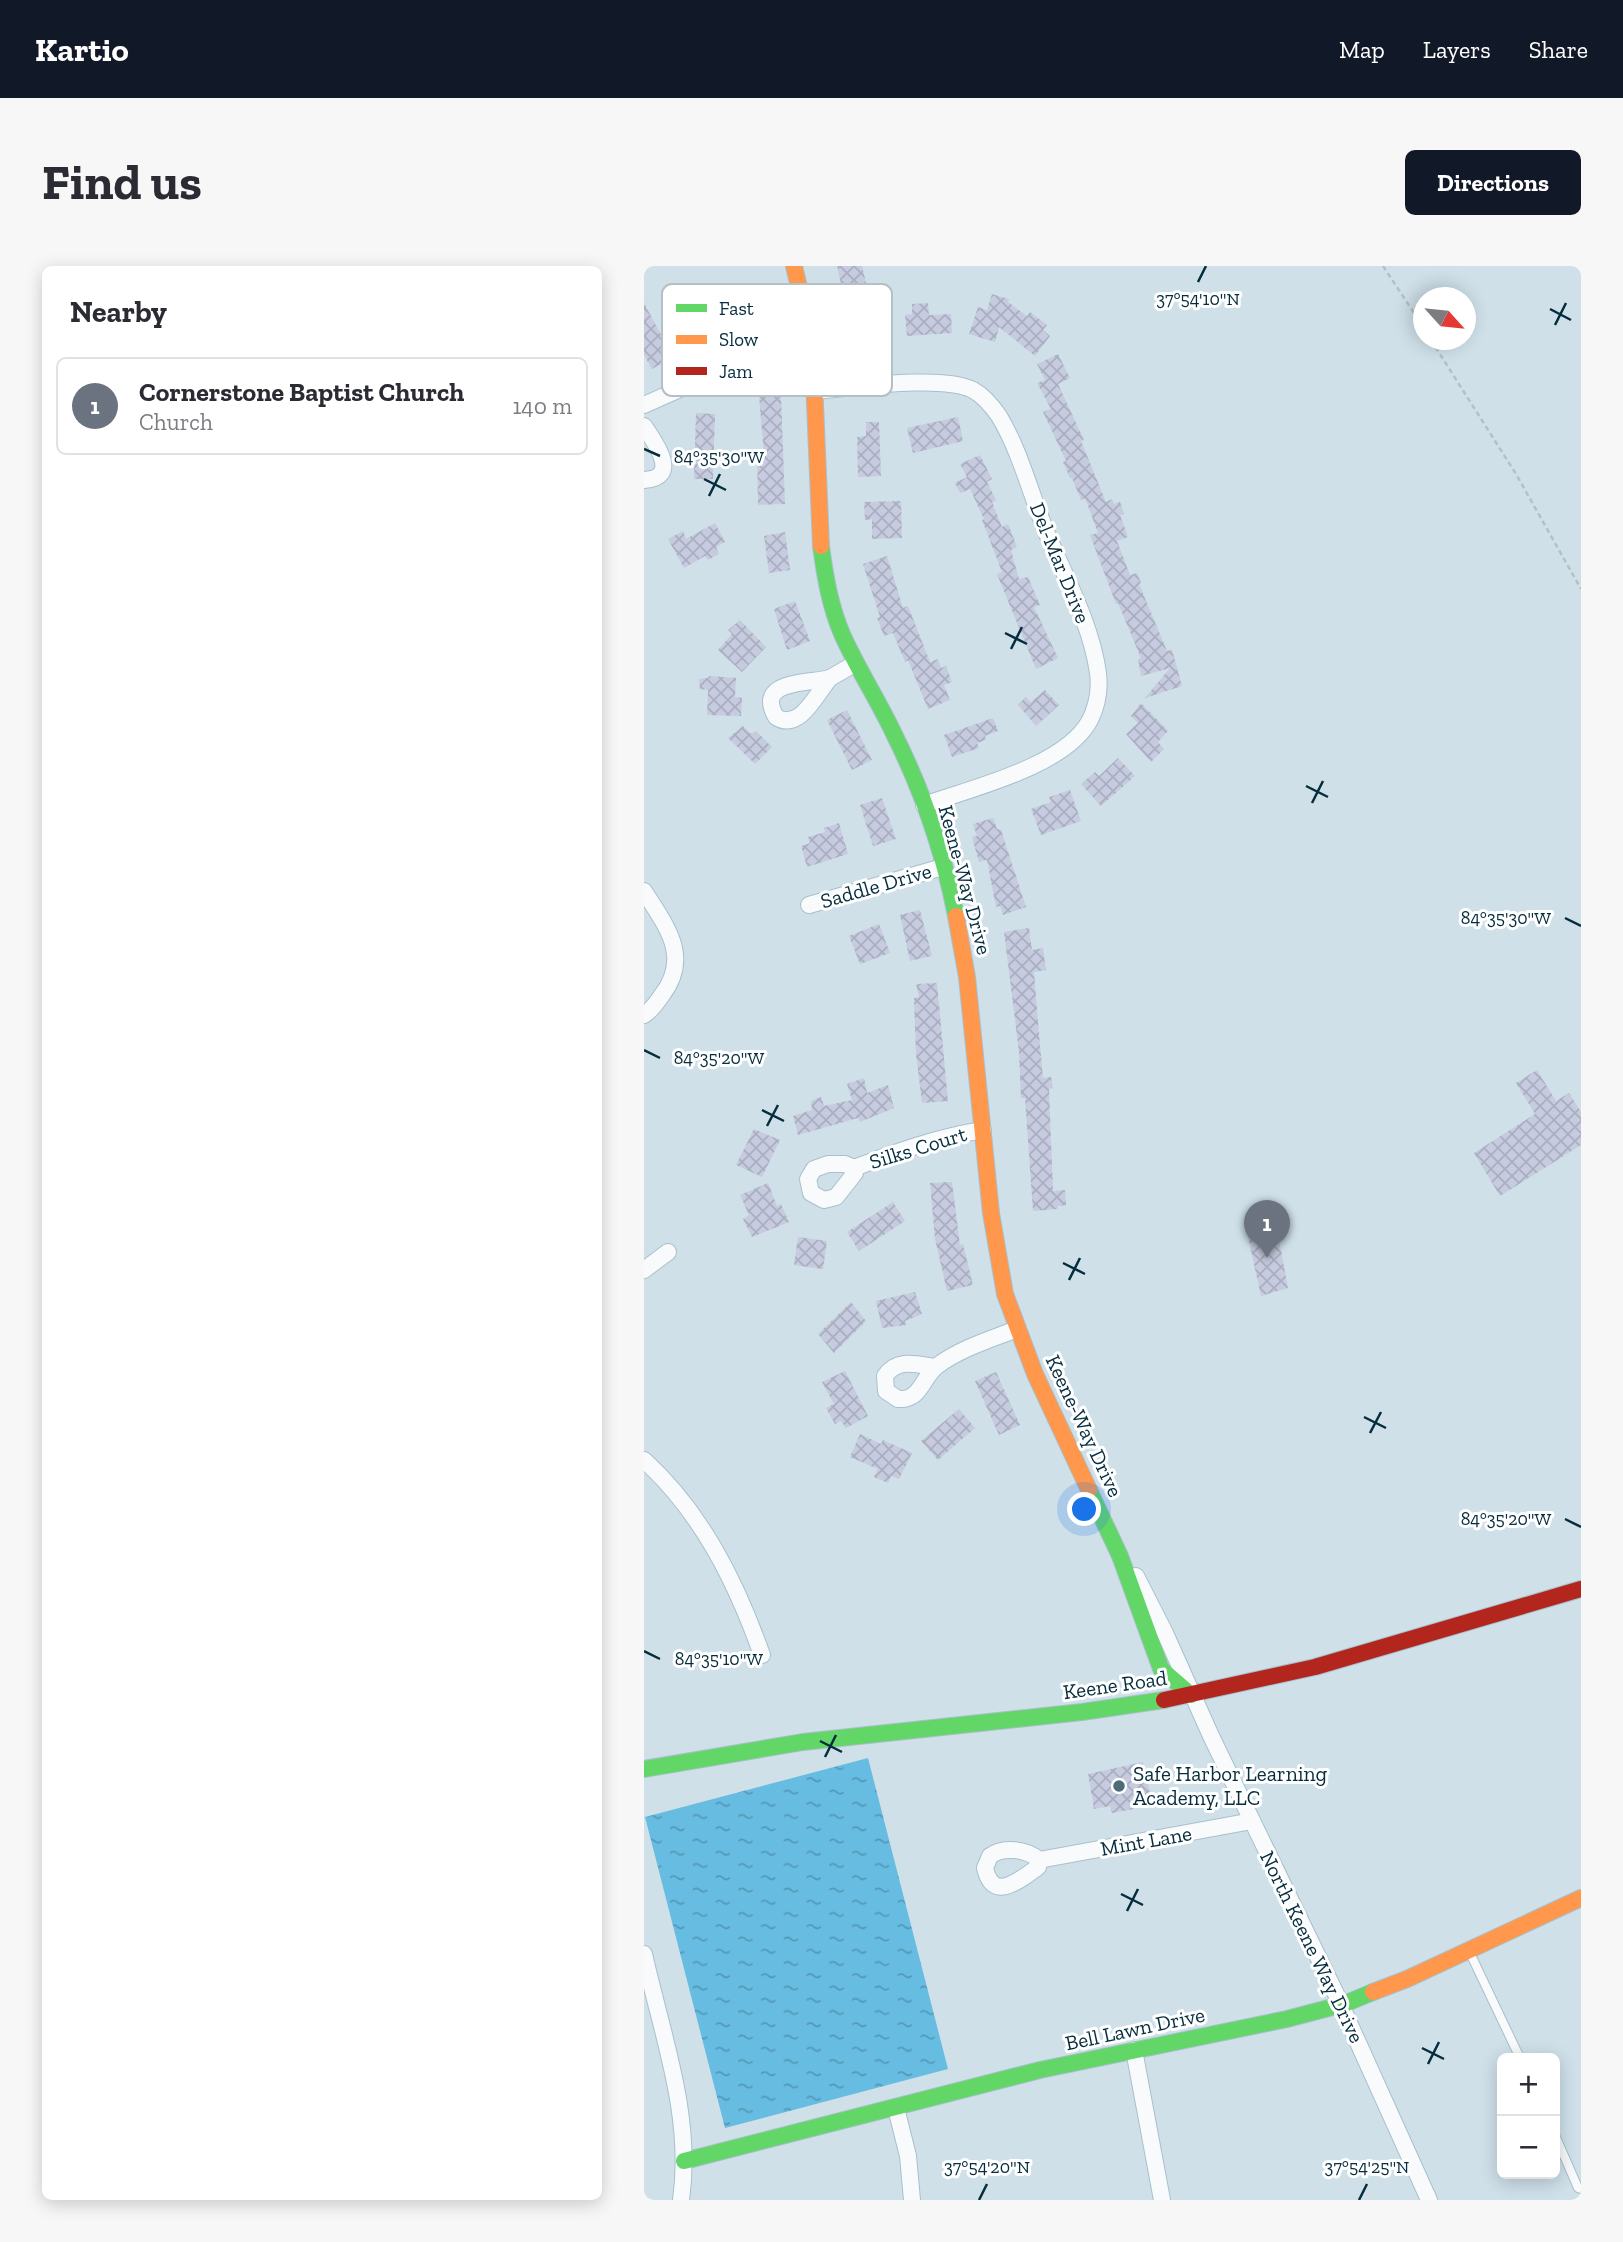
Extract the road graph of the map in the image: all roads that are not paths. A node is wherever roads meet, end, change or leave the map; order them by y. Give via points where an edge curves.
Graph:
1 (794, 266) edge
2 (797, 284) edge
3 (892, 387) edge
4 (664, 396) edge
5 (815, 396) edge
6 (644, 405) edge
7 (644, 426) edge
8 (644, 480) edge
9 (856, 663) junction
10 (830, 678) dead end
11 (924, 805) junction
12 (943, 867) junction
13 (644, 891) edge
14 (809, 905) dead end
15 (644, 1015) edge
16 (983, 1130) junction
17 (854, 1168) dead end
18 (668, 1252) dead end
19 (644, 1270) edge
20 (1017, 1329) junction
21 (934, 1367) dead end
22 (644, 1460) edge
23 (1581, 1589) edge
24 (762, 1655) dead end
25 (1191, 1695) junction
26 (644, 1769) edge
27 (1252, 1821) junction
28 (1039, 1860) dead end
29 (1581, 1898) edge
30 (1469, 1950) junction
31 (644, 1954) edge
32 (648, 1980) edge
33 (650, 2004) edge
34 (1341, 2005) junction
35 (1134, 2050) junction
36 (1518, 2053) edge
37 (896, 2108) junction
38 (1560, 2147) edge
39 (684, 2161) junction
40 (1581, 2189) edge
41 (681, 2200) edge
42 (912, 2200) edge
43 (1162, 2200) edge
44 (1429, 2200) edge

1 - 2 street, Keene-Way Drive
3 - 11 street, Del-Mar Drive via 946,384 971,389 999,416 1078,608 1099,677 1090,720 1072,743 1041,763
4 - 6 street
5 - 9 street, Keene-Way Drive via 822,561 835,615
7 - 8 street via 663,460 660,473
9 - 10 street
9 - 11 street, Keene-Way Drive via 895,736
11 - 12 street, Keene-Way Drive
12 - 14 street, Saddle Drive
12 - 16 street, Keene-Way Drive via 965,958
13 - 15 street via 673,938 677,958 670,985
16 - 17 street, Silks Court via 905,1149
16 - 20 street, Keene-Way Drive via 997,1253
18 - 19 street
20 - 21 street
20 - 25 street, Keene-Way Drive via 1116,1544 1161,1670
22 - 24 street via 693,1512 731,1576
23 - 25 street, Keene Road via 1357,1656
25 - 26 street, Keene Road via 1115,1708 803,1741
25 - 27 street, North Keene Way Drive
27 - 28 street, Mint Lane
27 - 34 street, North Keene Way Drive
29 - 30 street, Bell Lawn Drive
30 - 34 street, Bell Lawn Drive
30 - 36 lane
31 - 32 street
32 - 33 street
33 - 39 street via 680,2110
34 - 35 street, Bell Lawn Drive
34 - 44 street, North Keene Way Drive
35 - 37 street, Bell Lawn Drive
35 - 43 street
37 - 39 street, Bell Lawn Drive
37 - 42 street
38 - 40 lane
39 - 41 street

